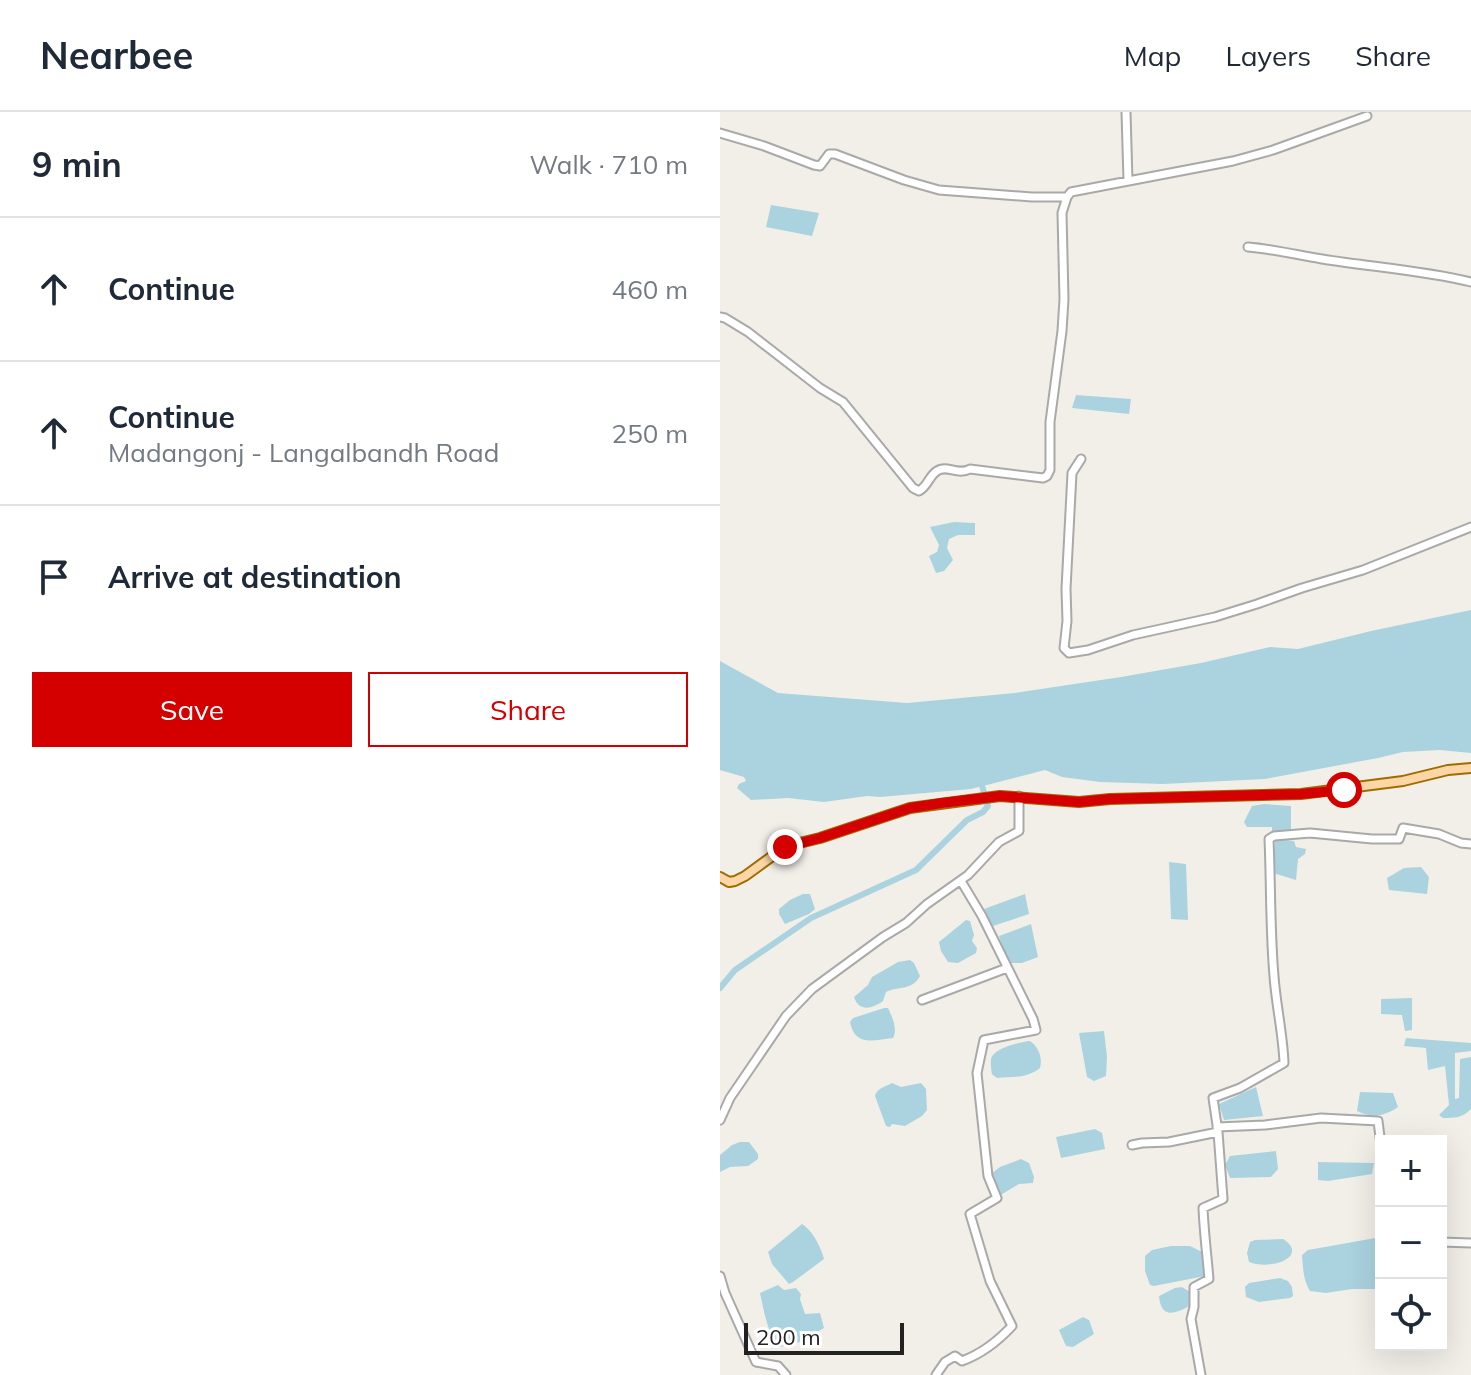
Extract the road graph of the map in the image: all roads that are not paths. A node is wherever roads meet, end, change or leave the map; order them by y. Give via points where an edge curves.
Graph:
1 (1126, 112) edge
2 (1367, 116) dead end
3 (720, 133) edge
4 (1128, 181) junction
5 (1067, 197) junction
6 (1248, 247) dead end
7 (1471, 282) edge
8 (720, 317) edge
9 (1081, 459) dead end
10 (1471, 527) edge
11 (1471, 768) edge
12 (1019, 796) junction
13 (1471, 844) edge
14 (720, 877) edge
15 (961, 881) junction
16 (1007, 968) junction
17 (922, 1000) dead end
18 (720, 1120) edge
19 (1218, 1130) junction
20 (1380, 1135) edge
21 (1132, 1145) dead end
22 (1447, 1242) edge
23 (1471, 1243) edge
24 (720, 1276) edge
25 (723, 1296) edge
26 (786, 1375) edge
27 (936, 1375) edge
28 (1201, 1375) edge

1 - 4 street
2 - 4 street via 1233,161
3 - 5 street via 814,165 835,154 939,190
4 - 5 street
5 - 8 street via 1062,213 1062,331 1050,422 1050,470 1043,478 945,468 919,491 843,402
6 - 7 street
9 - 10 street via 1072,473 1069,515 1064,648 1069,653 1243,609
11 - 12 main road via 1301,794 1079,802
12 - 14 main road via 910,808 791,845 735,881
12 - 15 street via 1019,831 999,842
13 - 19 street via 1403,828 1399,839 1310,833 1269,839 1274,980 1284,1063 1213,1098
15 - 16 street
15 - 18 street via 812,989 786,1016
16 - 17 street
16 - 27 street via 1036,1030 982,1043 977,1073 988,1176 997,1198 970,1214 990,1281 1012,1326 967,1359 955,1356 945,1362
19 - 20 street via 1321,1118 1378,1121
19 - 21 street
19 - 28 street via 1223,1199 1203,1208 1209,1279 1194,1287 1191,1319
22 - 23 street
24 - 25 street
25 - 26 street via 756,1362 778,1366

